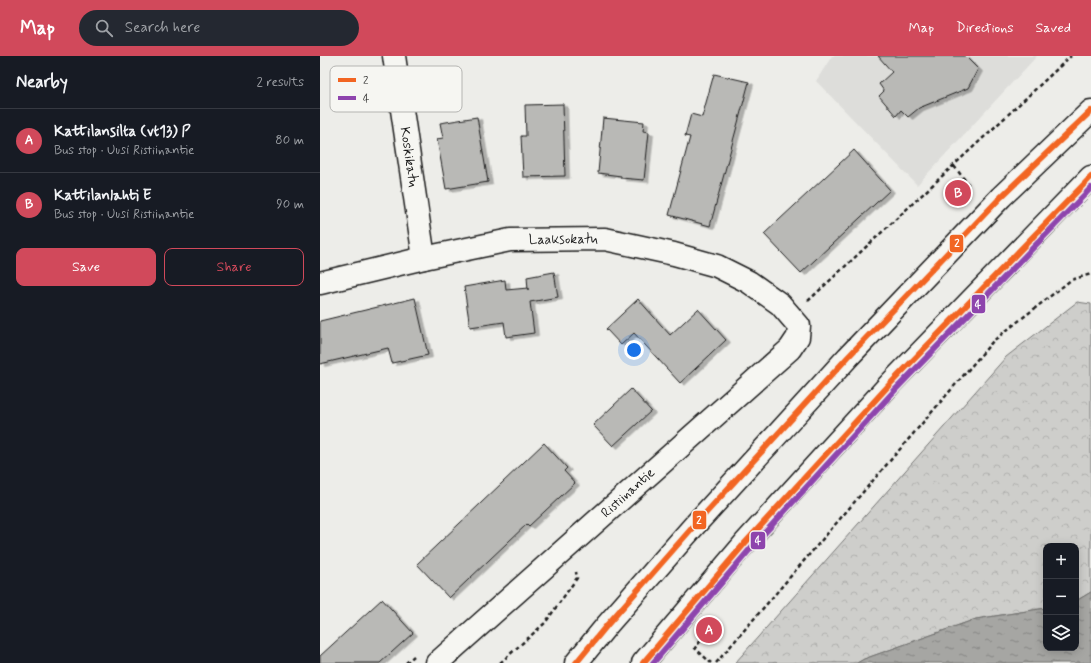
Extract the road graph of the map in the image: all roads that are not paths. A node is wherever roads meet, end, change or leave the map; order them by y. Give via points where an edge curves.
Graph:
1 (394, 56) edge
2 (395, 66) edge
3 (1091, 111) edge
4 (402, 112) edge
5 (1091, 177) edge
6 (424, 258) junction
7 (320, 283) edge
8 (791, 316) joint
9 (438, 663) edge
10 (576, 663) edge
11 (643, 663) edge

1 - 2 main road, Koskikatu
3 - 10 main road via 1001,197 848,357 693,527
4 - 6 main road, Koskikatu
5 - 11 main road via 890,384 744,543
6 - 7 main road, Laaksokatu
6 - 8 main road, Laaksokatu via 510,240 605,239 717,266 749,282 780,304
8 - 9 main road, Ristiinantie via 799,326 798,337 790,349

